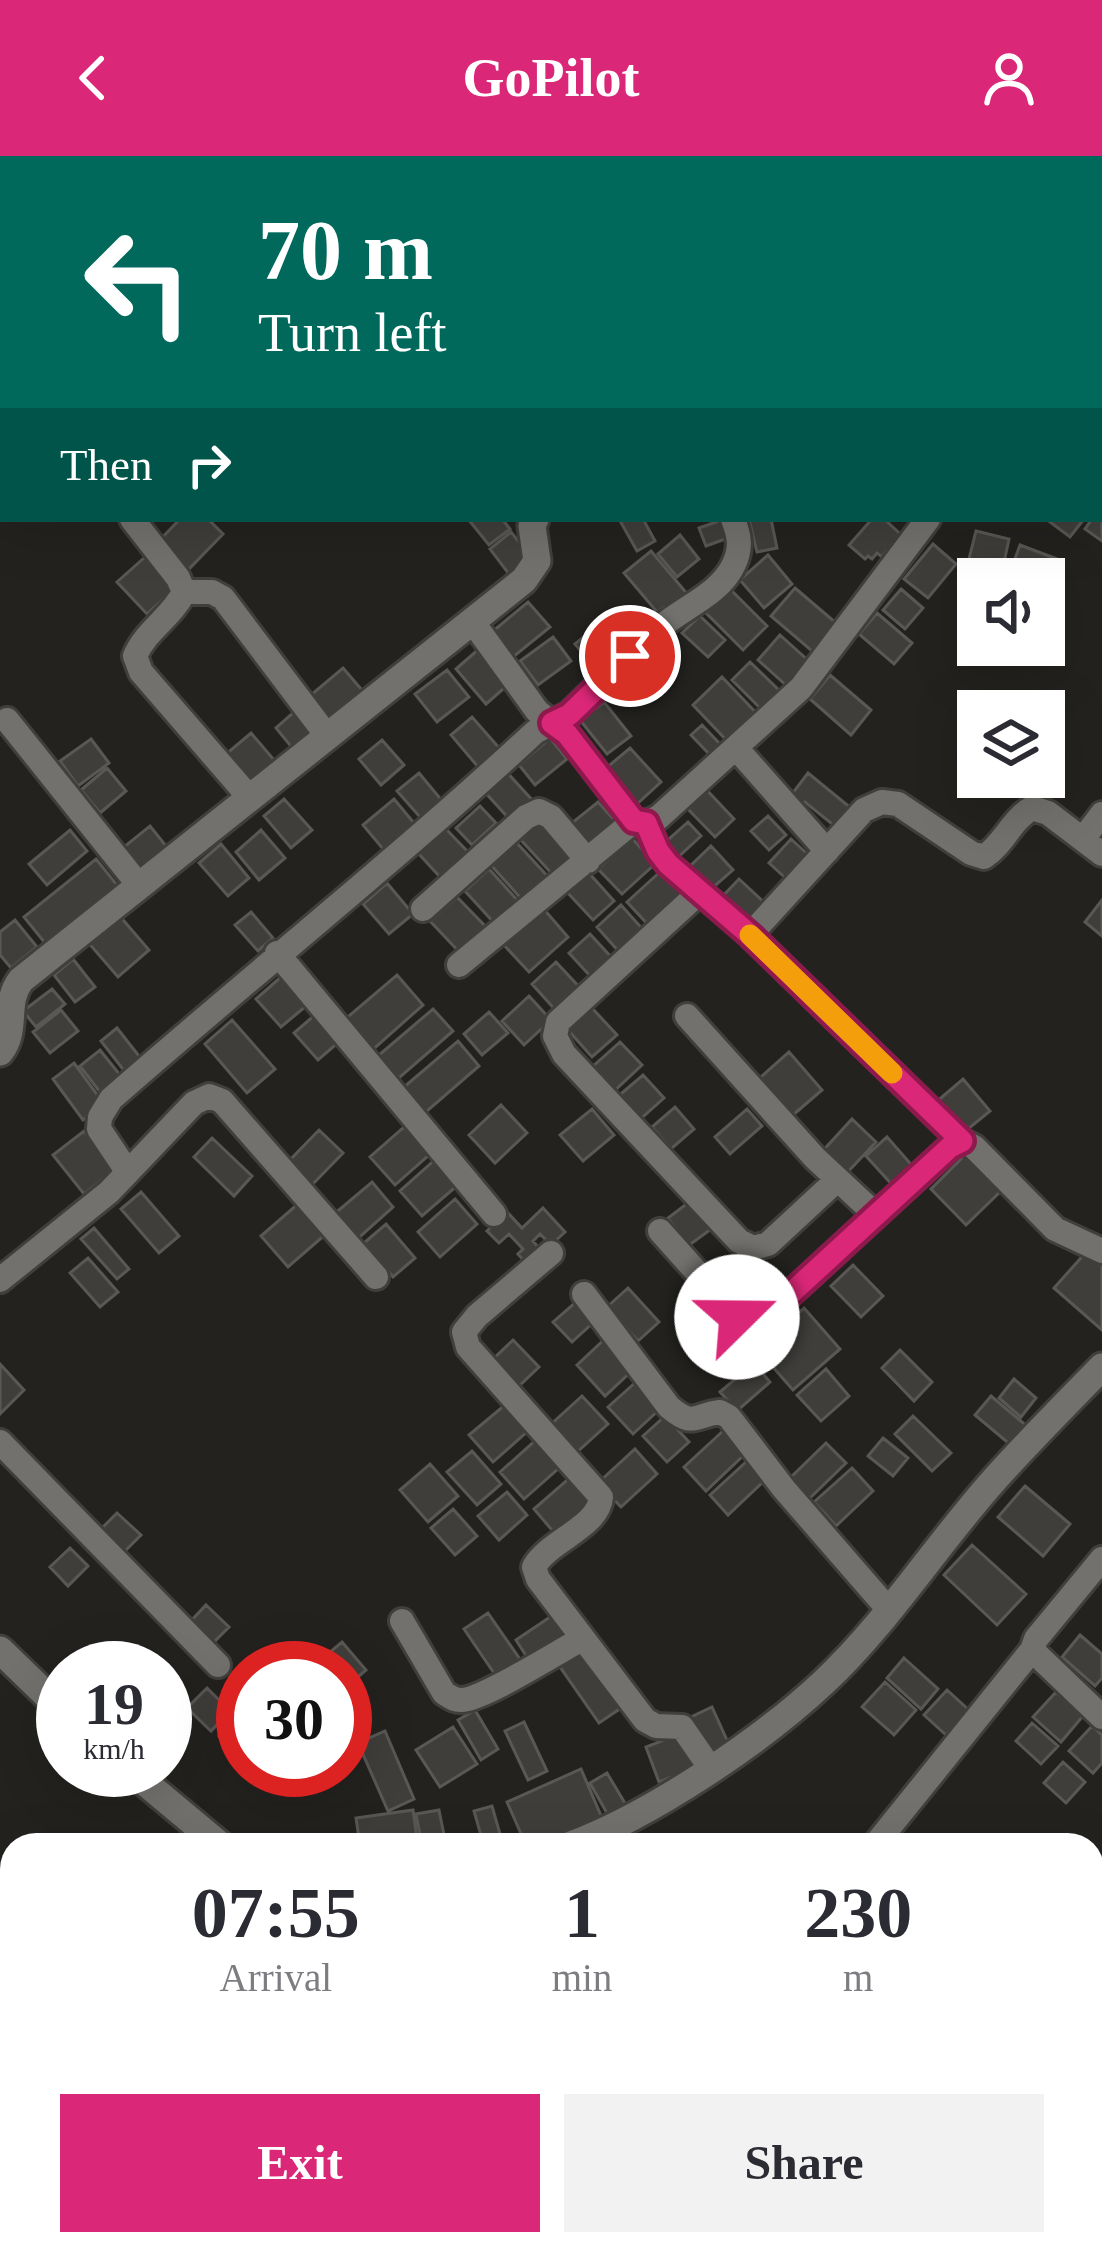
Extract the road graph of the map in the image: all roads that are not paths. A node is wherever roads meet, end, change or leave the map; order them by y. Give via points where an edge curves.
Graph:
1 (134, 522) edge
2 (531, 522) edge
3 (734, 522) edge
4 (926, 522) edge
5 (184, 592) junction
6 (472, 622) junction
7 (7, 720) dead end
8 (552, 723) junction
9 (328, 737) junction
10 (737, 749) junction
11 (250, 798) junction
12 (1102, 814) edge
13 (640, 822) junction
14 (1093, 847) edge
15 (827, 851) junction
16 (588, 861) junction
17 (138, 884) junction
18 (701, 891) junction
19 (423, 908) dead end
20 (750, 935) junction
21 (277, 953) junction
22 (459, 964) dead end
23 (7, 979) edge
24 (687, 1016) dead end
25 (0, 1052) edge
26 (962, 1141) junction
27 (128, 1171) junction
28 (837, 1180) junction
29 (494, 1214) dead end
30 (875, 1214) junction
31 (659, 1231) dead end
32 (1102, 1251) edge
33 (551, 1253) dead end
34 (376, 1277) dead end
35 (0, 1280) edge
36 (584, 1294) dead end
37 (1102, 1366) edge
38 (0, 1442) edge
39 (1102, 1558) edge
40 (889, 1610) junction
41 (402, 1621) dead end
42 (582, 1639) junction
43 (1032, 1649) junction
44 (0, 1650) edge
45 (216, 1663) edge
46 (36, 1685) edge
47 (1102, 1717) edge
48 (711, 1769) junction
49 (162, 1797) edge
50 (206, 1833) edge
51 (599, 1833) edge
52 (885, 1833) edge

1 - 5 street
2 - 6 street via 532,572
3 - 8 street via 738,552 718,586
4 - 10 street via 826,659
5 - 9 street via 223,598
5 - 11 street via 135,656
6 - 8 street
6 - 9 street
7 - 17 street
8 - 13 street
8 - 21 street
9 - 11 street
10 - 13 street via 658,817
10 - 15 street
11 - 17 street
12 - 14 street
13 - 16 street
13 - 18 street
14 - 15 street via 1032,808 995,850 971,854 898,804 882,802 864,810
15 - 20 street
16 - 19 street via 539,811
16 - 22 street
17 - 23 street
18 - 20 street
18 - 28 street via 558,1022 555,1036 753,1248 768,1244
20 - 26 street
21 - 27 street via 111,1099 99,1130
21 - 29 street
23 - 25 street via 10,1033
24 - 28 street
26 - 30 street
26 - 32 street via 1055,1229
27 - 34 street via 194,1103 222,1101
27 - 35 street
28 - 30 street
30 - 31 street via 763,1319 750,1322
33 - 42 street via 464,1332 467,1347 601,1497 601,1507 534,1567
36 - 40 street via 669,1407 682,1418 729,1417
37 - 40 street via 993,1481
38 - 45 street
39 - 43 street
40 - 48 street via 825,1681
41 - 42 street via 455,1700
42 - 48 street via 645,1720 682,1727
43 - 47 street
43 - 52 street
44 - 46 street
48 - 51 street
49 - 50 street

